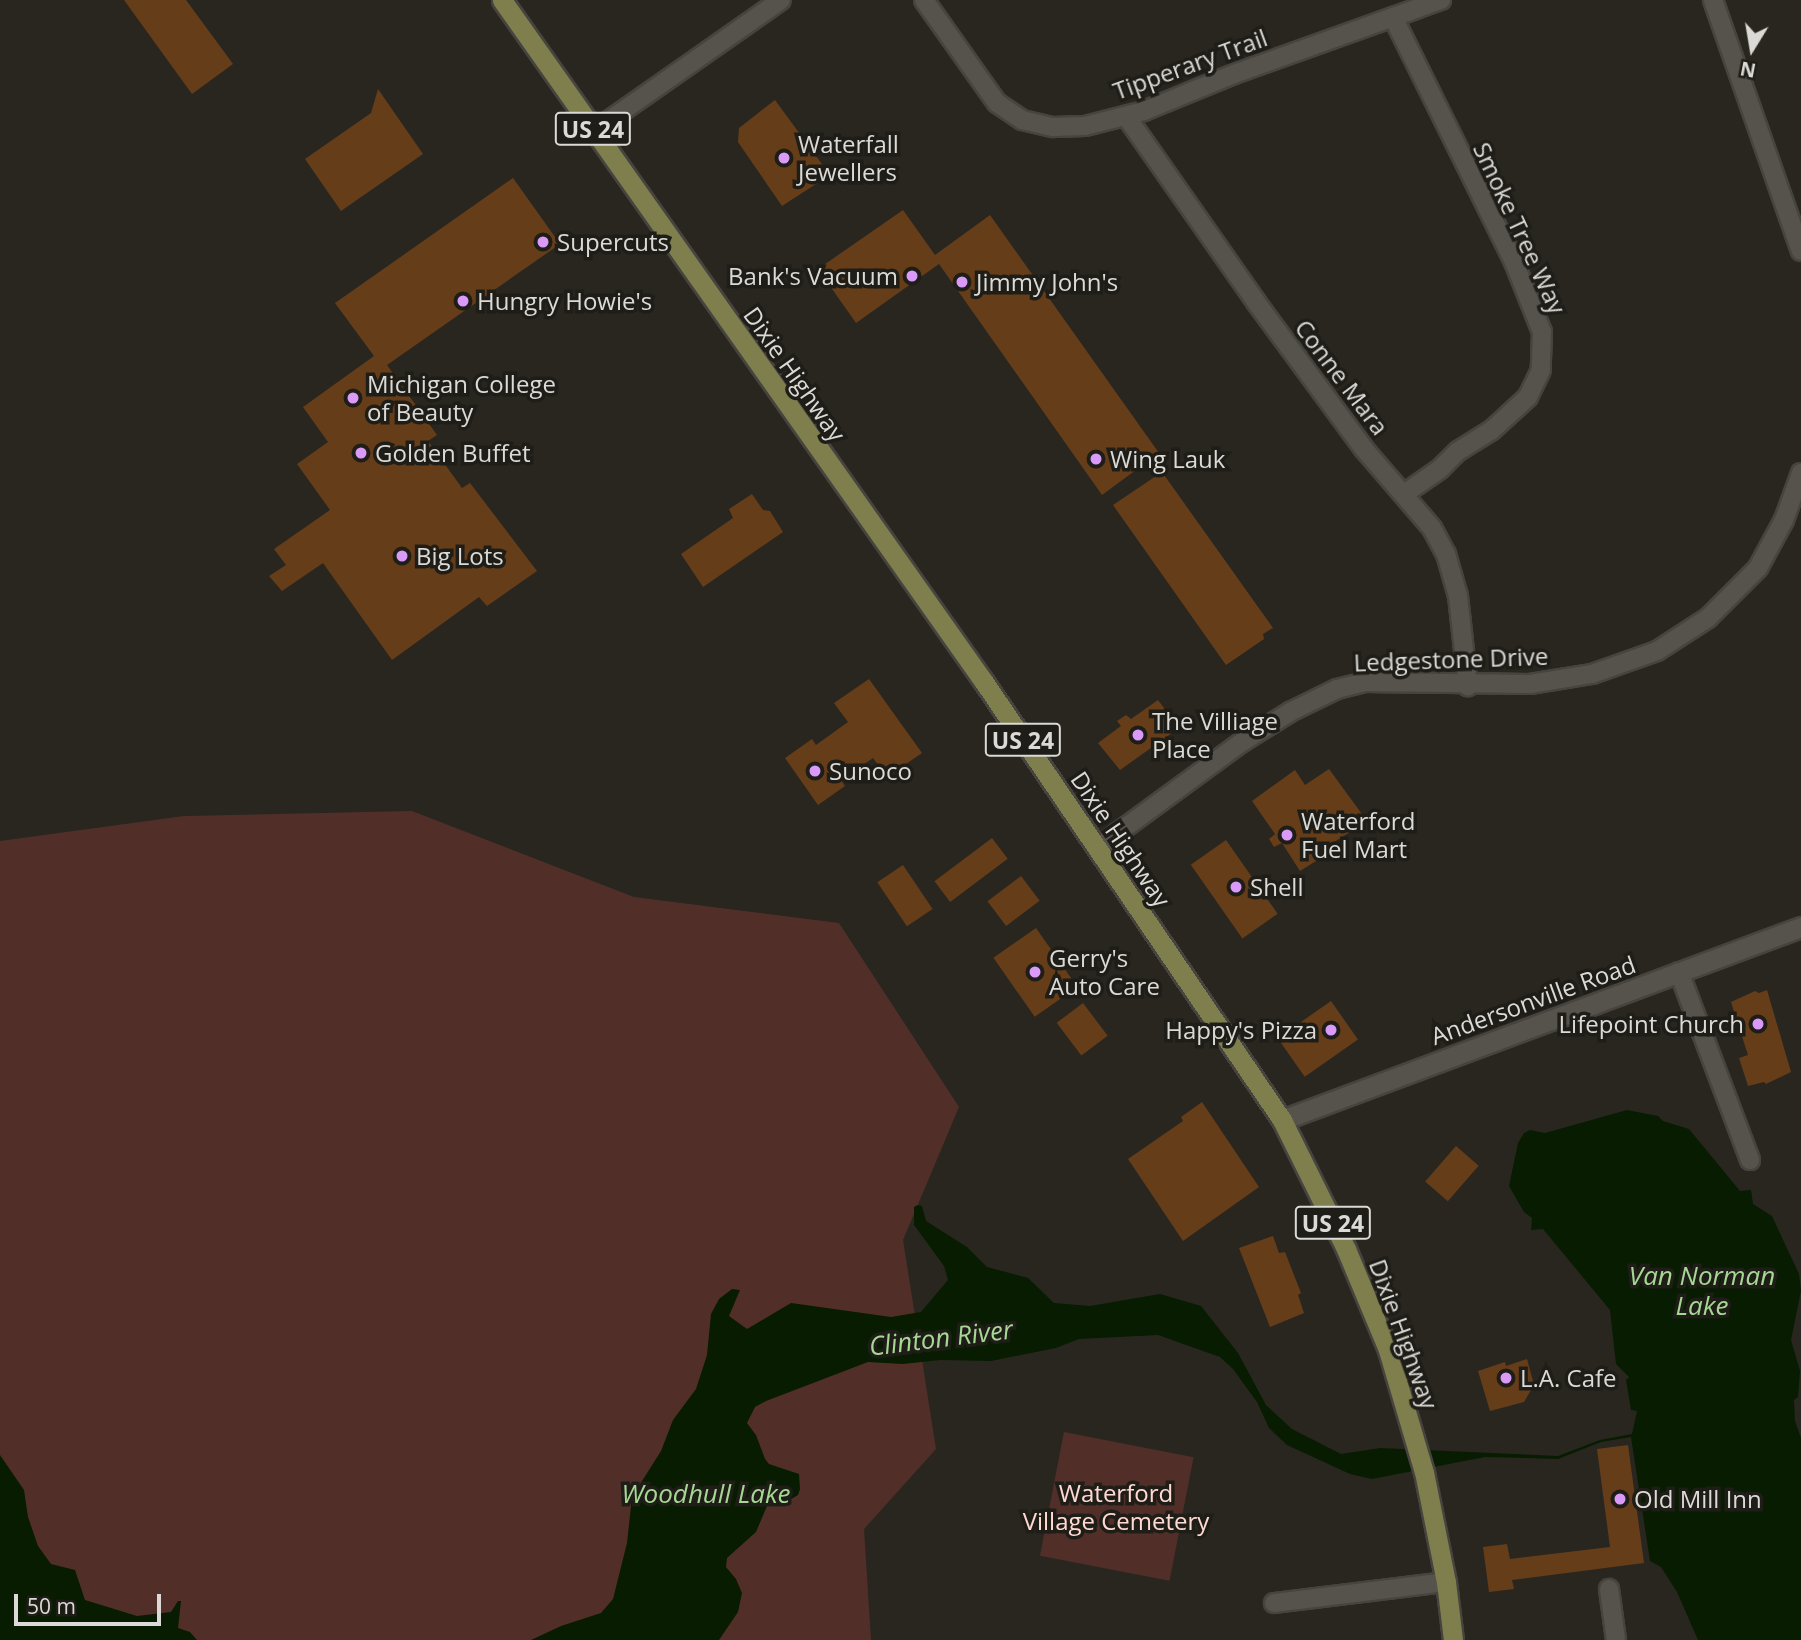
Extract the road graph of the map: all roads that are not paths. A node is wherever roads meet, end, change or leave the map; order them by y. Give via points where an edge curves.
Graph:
1 (502, 0) edge
2 (781, 0) edge
3 (924, 0) edge
4 (1441, 0) edge
5 (1713, 0) edge
6 (1393, 17) junction
7 (1126, 116) junction
8 (594, 131) junction
9 (1801, 251) edge
10 (1800, 478) edge
11 (1404, 494) junction
12 (1468, 686) junction
13 (1097, 848) junction
14 (1801, 927) edge
15 (1679, 972) junction
16 (1282, 1120) junction
17 (1750, 1160) dead end
18 (1446, 1582) junction
19 (1609, 1589) dead end
20 (1274, 1603) dead end
21 (1453, 1640) edge
22 (1616, 1640) edge

1 - 8 main road, Dixie Highway / US 24
2 - 8 street
3 - 7 street, Tipperary Trail via 997,103 1022,120 1053,127 1085,126
4 - 6 street, Tipperary Trail
5 - 9 street
6 - 7 street, Tipperary Trail
6 - 11 street, Smoke Tree Way via 1514,262 1542,332 1541,370 1528,397 1492,430
7 - 11 street, Conne Mara via 1364,449
8 - 13 main road, Dixie Highway / US 24
10 - 12 street, Ledgestone Drive via 1758,568 1708,618 1657,651 1592,674 1530,684
11 - 12 street, Conne Mara via 1426,518 1446,554 1465,637
12 - 13 street, Ledgestone Drive via 1379,682 1337,689 1242,742
13 - 16 main road, Dixie Highway / US 24
14 - 15 street, Andersonville Road
15 - 16 street, Andersonville Road
15 - 17 street
16 - 18 main road, Dixie Highway / US 24 via 1346,1250 1388,1350 1424,1472
18 - 20 street
18 - 21 main road, Dixie Highway / US 24
19 - 22 street

